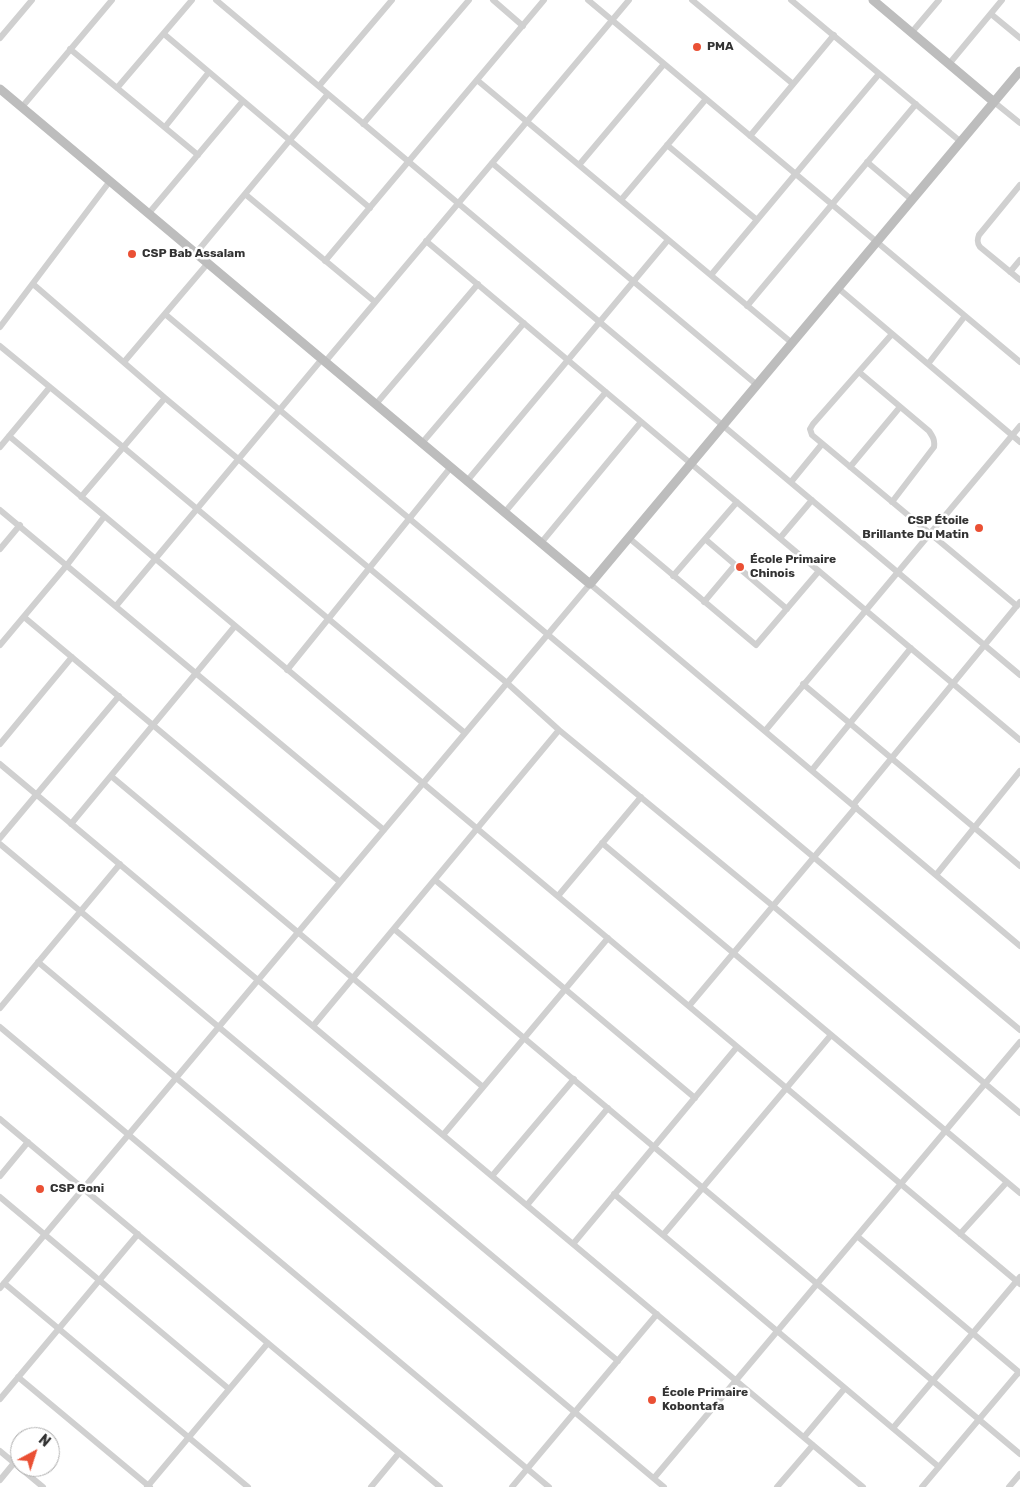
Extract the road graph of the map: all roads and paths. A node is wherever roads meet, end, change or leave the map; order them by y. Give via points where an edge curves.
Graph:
1 (32, 0) edge
2 (112, 0) edge
3 (192, 0) edge
4 (216, 0) edge
5 (391, 0) edge
6 (469, 0) edge
7 (493, 0) edge
8 (544, 0) edge
9 (588, 0) edge
10 (628, 0) edge
11 (692, 0) edge
12 (792, 0) edge
13 (873, 0) edge
14 (939, 0) edge
15 (1002, 0) edge
16 (991, 14) junction
17 (612, 20) junction
18 (523, 26) junction
19 (912, 32) junction
20 (164, 34) junction
21 (834, 35) junction
22 (0, 38) edge
23 (1020, 38) edge
24 (70, 49) junction
25 (664, 64) junction
26 (949, 64) junction
27 (1020, 71) edge
28 (209, 72) junction
29 (879, 74) junction
30 (477, 80) junction
31 (793, 84) junction
32 (318, 86) junction
33 (118, 88) junction
34 (0, 89) edge
35 (328, 94) junction
36 (706, 99) junction
37 (243, 101) junction
38 (994, 102) junction
39 (916, 104) junction
40 (22, 107) junction
41 (527, 121) junction
42 (1020, 123) edge
43 (364, 124) junction
44 (165, 127) junction
45 (750, 136) junction
46 (290, 141) junction
47 (961, 142) junction
48 (667, 145) junction
49 (198, 155) junction
50 (408, 162) junction
51 (867, 162) junction
52 (492, 163) junction
53 (579, 165) junction
54 (795, 174) junction
55 (110, 181) junction
56 (1020, 185) edge
57 (245, 194) junction
58 (621, 200) junction
59 (912, 200) junction
60 (458, 203) junction
61 (832, 204) junction
62 (370, 208) junction
63 (149, 214) junction
64 (757, 220) junction
65 (668, 240) junction
66 (426, 241) junction
67 (877, 242) junction
68 (196, 253) junction
69 (1020, 260) edge
70 (325, 261) junction
71 (208, 263) junction
72 (1010, 272) junction
73 (710, 275) junction
74 (1020, 280) edge
75 (634, 282) junction
76 (33, 284) junction
77 (478, 284) junction
78 (838, 288) junction
79 (375, 302) junction
80 (747, 306) junction
81 (165, 314) junction
82 (965, 316) junction
83 (600, 322) junction
84 (524, 323) junction
85 (0, 327) edge
86 (892, 334) junction
87 (792, 343) junction
88 (0, 346) edge
89 (324, 360) junction
90 (568, 360) junction
91 (124, 362) junction
92 (1020, 362) edge
93 (928, 364) junction
94 (859, 372) junction
95 (757, 385) junction
96 (50, 387) junction
97 (606, 392) junction
98 (165, 398) junction
99 (376, 404) junction
100 (900, 407) junction
101 (280, 410) junction
102 (641, 422) junction
103 (723, 426) junction
104 (1020, 426) edge
105 (1012, 435) junction
106 (9, 436) junction
107 (422, 442) junction
108 (1020, 442) edge
109 (822, 444) junction
110 (0, 447) edge
111 (124, 447) junction
112 (238, 459) junction
113 (691, 464) junction
114 (451, 467) junction
115 (850, 467) junction
116 (468, 481) junction
117 (791, 482) junction
118 (82, 498) junction
119 (812, 500) junction
120 (736, 502) junction
121 (892, 502) junction
122 (197, 509) junction
123 (0, 510) edge
124 (505, 512) junction
125 (104, 516) junction
126 (410, 519) junction
127 (20, 525) junction
128 (930, 534) junction
129 (628, 538) junction
130 (780, 538) junction
131 (705, 539) junction
132 (541, 542) junction
133 (0, 549) edge
134 (155, 559) junction
135 (67, 565) junction
136 (735, 565) junction
137 (370, 568) junction
138 (819, 571) junction
139 (898, 572) junction
140 (673, 576) junction
141 (590, 584) junction
142 (704, 602) junction
143 (1018, 604) edge
144 (116, 606) junction
145 (786, 609) junction
146 (865, 610) junction
147 (24, 617) junction
148 (328, 619) junction
149 (235, 626) junction
150 (548, 634) junction
151 (0, 645) edge
152 (984, 645) junction
153 (911, 648) junction
154 (72, 658) junction
155 (287, 670) junction
156 (196, 673) junction
157 (1020, 675) edge
158 (507, 683) junction
159 (952, 683) junction
160 (803, 684) junction
161 (119, 696) junction
162 (850, 724) junction
163 (154, 726) junction
164 (560, 730) junction
165 (765, 731) junction
166 (465, 734) junction
167 (1020, 740) edge
168 (0, 744) edge
169 (891, 758) junction
170 (0, 764) edge
171 (812, 770) junction
172 (1020, 772) edge
173 (111, 776) junction
174 (423, 784) junction
175 (36, 794) junction
176 (640, 797) junction
177 (854, 806) junction
178 (71, 824) junction
179 (974, 828) junction
180 (478, 829) junction
181 (384, 830) junction
182 (0, 838) edge
183 (602, 843) junction
184 (0, 844) edge
185 (814, 857) junction
186 (1019, 862) edge
187 (120, 864) junction
188 (936, 875) junction
189 (435, 880) junction
190 (340, 882) junction
191 (558, 896) junction
192 (773, 906) junction
193 (81, 911) junction
194 (394, 929) junction
195 (298, 933) junction
196 (608, 938) junction
197 (1020, 946) edge
198 (734, 953) junction
199 (38, 962) junction
200 (353, 978) junction
201 (258, 980) junction
202 (565, 989) junction
203 (689, 1006) junction
204 (0, 1008) edge
205 (313, 1026) junction
206 (0, 1027) edge
207 (219, 1027) junction
208 (1020, 1030) edge
209 (831, 1035) junction
210 (524, 1038) junction
211 (1020, 1042) edge
212 (737, 1047) junction
213 (176, 1078) junction
214 (574, 1080) junction
215 (985, 1084) junction
216 (483, 1087) junction
217 (786, 1088) junction
218 (695, 1098) junction
219 (608, 1108) junction
220 (1020, 1113) edge
221 (0, 1119) edge
222 (946, 1130) junction
223 (129, 1135) junction
224 (443, 1135) junction
225 (28, 1142) junction
226 (654, 1147) junction
227 (0, 1176) edge
228 (492, 1176) junction
229 (1007, 1182) junction
230 (901, 1184) junction
231 (703, 1188) junction
232 (84, 1189) junction
233 (1020, 1193) edge
234 (614, 1194) junction
235 (0, 1197) edge
236 (527, 1205) junction
237 (138, 1234) junction
238 (960, 1234) junction
239 (45, 1235) junction
240 (663, 1235) junction
241 (857, 1236) junction
242 (573, 1244) junction
243 (99, 1280) junction
244 (1019, 1281) edge
245 (817, 1284) junction
246 (2, 1286) edge
247 (657, 1314) junction
248 (59, 1329) junction
249 (778, 1331) junction
250 (973, 1333) junction
251 (268, 1343) junction
252 (618, 1361) junction
253 (1019, 1372) edge
254 (18, 1377) junction
255 (736, 1381) junction
256 (933, 1381) junction
257 (845, 1388) junction
258 (229, 1389) junction
259 (0, 1399) edge
260 (575, 1412) junction
261 (979, 1419) junction
262 (893, 1428) junction
263 (804, 1437) junction
264 (189, 1438) junction
265 (813, 1445) junction
266 (0, 1451) edge
267 (399, 1453) junction
268 (1020, 1454) edge
269 (10, 1460) edge
270 (939, 1467) junction
271 (10, 1468) edge
272 (528, 1469) junction
273 (1020, 1474) edge
274 (31, 1477) edge
275 (654, 1478) junction
276 (0, 1480) edge
277 (43, 1487) edge
278 (148, 1487) edge
279 (248, 1487) edge
280 (371, 1487) edge
281 (440, 1487) edge
282 (512, 1487) edge
283 (549, 1487) edge
284 (664, 1487) edge
285 (777, 1487) edge
286 (863, 1487) edge
287 (922, 1487) edge
288 (1009, 1487) edge

1 - 22 street
2 - 24 street
3 - 20 street
4 - 32 street
5 - 32 street
6 - 43 street
7 - 18 street
8 - 18 street
9 - 17 street
10 - 17 street
11 - 31 street
12 - 21 street
13 - 19 street
14 - 19 street
15 - 16 street
16 - 23 street
16 - 26 street
17 - 25 street
17 - 41 street
18 - 30 street
19 - 26 street
20 - 28 street
20 - 33 street
21 - 29 street
21 - 31 street
24 - 33 street
24 - 40 street
25 - 36 street
25 - 53 street
26 - 38 street
27 - 38 street
28 - 37 street
28 - 44 street
29 - 39 street
29 - 54 street
30 - 41 street
30 - 50 street
31 - 45 street
32 - 35 street
33 - 44 street
34 - 40 street
35 - 43 street
35 - 46 street
36 - 45 street
36 - 48 street
37 - 46 street
37 - 49 street
38 - 42 street
38 - 47 street
39 - 47 street
39 - 51 street
40 - 55 street
41 - 52 street
41 - 53 street
43 - 50 street
44 - 49 street
45 - 54 street
46 - 57 street
46 - 62 street
47 - 59 street
48 - 58 street
48 - 64 street
49 - 63 street
50 - 60 street
50 - 62 street
51 - 59 street
51 - 61 street
52 - 60 street
52 - 75 street
53 - 58 street
54 - 61 street
54 - 64 street
55 - 63 street
55 - 76 street
56 - 72 street via 977,240 980,247
57 - 68 street
57 - 70 street
58 - 65 street
59 - 67 street
60 - 66 street
60 - 83 street
61 - 67 street
61 - 80 street
62 - 70 street
63 - 68 street
64 - 73 street
65 - 73 street
65 - 75 street
66 - 77 street
66 - 79 street
67 - 78 street
67 - 82 street
68 - 71 street
69 - 72 street
70 - 79 street
71 - 81 street
71 - 89 street
72 - 74 street
73 - 80 street
75 - 83 street
75 - 95 street
76 - 85 street
76 - 91 street
77 - 84 street
77 - 99 street
78 - 86 street
78 - 87 street
79 - 89 street
80 - 87 street
81 - 91 street
81 - 101 street
82 - 92 street
82 - 93 street
83 - 90 street
83 - 103 street
84 - 90 street
84 - 107 street
86 - 93 street
86 - 94 street
87 - 95 street
88 - 96 street
89 - 99 street
89 - 101 street
90 - 97 street
90 - 116 street
91 - 98 street
93 - 105 street
94 - 100 street
94 - 109 street via 810,429
95 - 103 street
96 - 106 street
96 - 111 street
97 - 102 street
97 - 124 street
98 - 111 street
98 - 112 street
99 - 107 street
100 - 115 street
100 - 121 street via 929,431 935,442
101 - 112 street
101 - 126 street
102 - 113 street
102 - 132 street
103 - 113 street
103 - 117 street
104 - 105 street
105 - 108 street
105 - 128 street
106 - 110 street
106 - 118 street
107 - 114 street
109 - 115 street
109 - 117 street
111 - 118 street
111 - 122 street
112 - 122 street
112 - 137 street
113 - 120 street
113 - 129 street
114 - 116 street
114 - 126 street
115 - 121 street
116 - 124 street
117 - 119 street
118 - 125 street
119 - 130 street
119 - 139 street
120 - 130 street
120 - 131 street
121 - 128 street
122 - 134 street
122 - 148 street
123 - 127 street
124 - 132 street
125 - 134 street
125 - 135 street
126 - 137 street
126 - 150 street
127 - 133 street
127 - 135 street
128 - 139 street
128 - 143 street
129 - 140 street
129 - 141 street
130 - 138 street
131 - 136 street
131 - 140 street
132 - 141 street
134 - 144 street
134 - 149 street
135 - 144 street
135 - 147 street
136 - 142 street
136 - 145 street
137 - 148 street
137 - 158 street
138 - 145 street
138 - 146 street
139 - 146 street
139 - 152 street
140 - 142 street
141 - 150 street
141 - 165 street
142 - 145 street via 756,645
143 - 152 street
144 - 156 street
146 - 153 street
146 - 160 street
147 - 151 street
147 - 154 street
148 - 155 street
148 - 166 street
149 - 155 street
149 - 156 street
150 - 158 street
150 - 185 street
152 - 157 street
152 - 159 street
153 - 159 street
153 - 162 street
154 - 161 street
154 - 168 street
155 - 174 street
156 - 163 street
156 - 181 street
158 - 164 street
158 - 166 street
159 - 167 street
159 - 169 street
160 - 162 street
160 - 165 street
161 - 163 street
161 - 175 street
162 - 169 street
162 - 171 street
163 - 173 street
163 - 190 street
164 - 176 street
164 - 180 street
165 - 171 street
166 - 174 street
169 - 177 street
169 - 179 street
170 - 175 street
171 - 177 street
172 - 179 street
173 - 178 street
173 - 195 street
174 - 180 street
174 - 181 street
175 - 178 street
175 - 182 street
176 - 183 street
176 - 192 street
177 - 185 street
177 - 188 street
178 - 187 street
179 - 186 street
179 - 188 street
180 - 189 street
180 - 191 street
181 - 190 street
183 - 191 street
183 - 198 street
184 - 193 street
185 - 192 street
185 - 208 street
187 - 193 street
187 - 201 street
188 - 197 street
189 - 194 street
189 - 202 street
190 - 195 street
191 - 196 street
192 - 198 street
192 - 215 street
193 - 199 street
193 - 207 street
194 - 200 street
194 - 210 street
195 - 200 street
195 - 201 street
196 - 202 street
196 - 203 street
198 - 203 street
198 - 209 street
199 - 204 street
199 - 213 street
200 - 205 street
200 - 216 street
201 - 205 street
201 - 207 street
202 - 210 street
202 - 218 street
203 - 212 street
205 - 224 street
206 - 223 street
207 - 213 street
207 - 252 street
209 - 217 street
209 - 222 street
210 - 214 street
210 - 216 street
211 - 215 street
212 - 217 street
212 - 218 street
213 - 223 street
213 - 260 street
214 - 219 street
214 - 228 street
215 - 220 street
215 - 222 street
216 - 224 street
217 - 230 street
217 - 231 street
218 - 226 street
219 - 226 street
219 - 236 street
221 - 225 street
222 - 229 street
222 - 230 street
223 - 232 street
223 - 272 street
224 - 228 street
225 - 227 street
225 - 232 street
226 - 231 street
226 - 234 street
228 - 236 street
229 - 233 street
229 - 238 street
230 - 238 street
230 - 241 street
231 - 240 street
231 - 245 street
232 - 237 street
232 - 239 street
234 - 240 street
234 - 242 street
235 - 239 street
236 - 242 street
237 - 243 street
237 - 251 street
238 - 244 street
239 - 243 street
239 - 246 street
240 - 249 street
241 - 245 street
241 - 250 street
242 - 247 street
243 - 248 street
243 - 258 street
244 - 250 street
245 - 249 street
245 - 256 street
246 - 248 street
247 - 252 street
247 - 255 street
248 - 254 street
248 - 264 street
249 - 255 street
249 - 257 street
250 - 253 street
250 - 256 street
251 - 258 street
251 - 267 street
252 - 260 street
253 - 261 street
254 - 259 street
254 - 278 street
255 - 263 street
255 - 275 street
256 - 261 street
256 - 262 street
257 - 262 street
257 - 263 street
258 - 264 street
260 - 272 street
260 - 275 street
261 - 268 street
261 - 270 street
262 - 270 street
263 - 265 street
264 - 278 street
264 - 279 street
265 - 285 street
265 - 286 street
266 - 269 street
267 - 280 street
267 - 281 street
270 - 287 street
271 - 276 street
272 - 282 street
272 - 283 street
273 - 288 street
274 - 277 street
275 - 284 street

